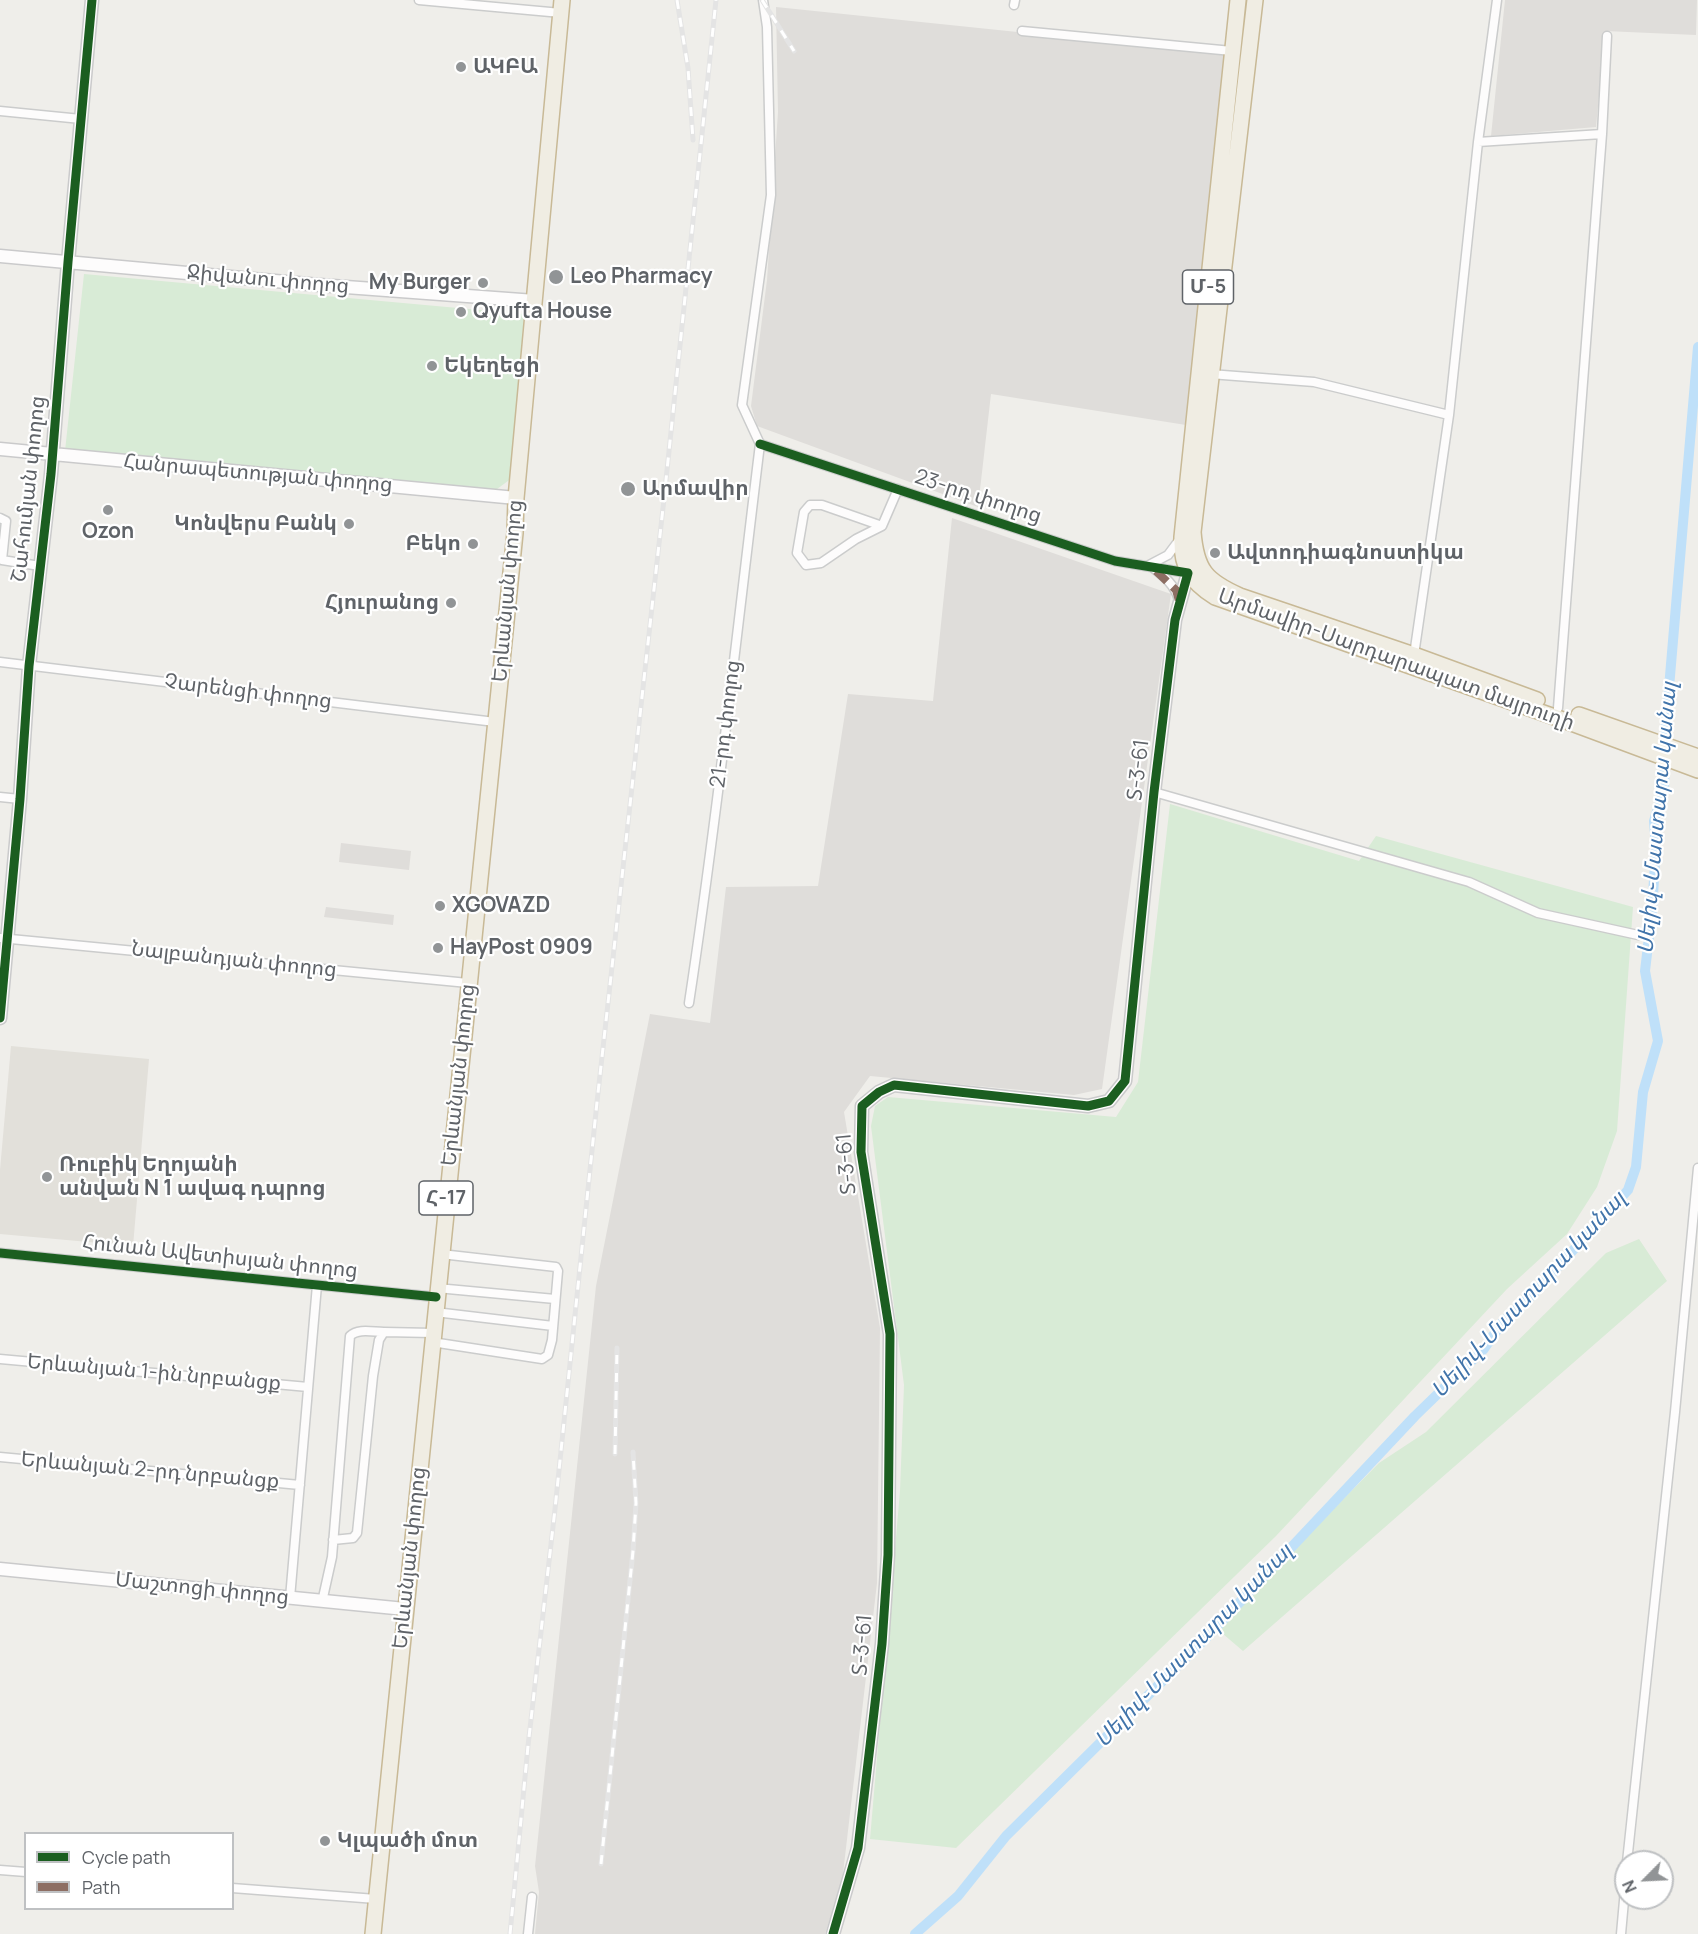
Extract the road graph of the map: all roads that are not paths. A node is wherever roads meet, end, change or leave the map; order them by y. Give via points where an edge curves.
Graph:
1 (92, 0) edge
2 (419, 0) edge
3 (763, 0) edge
4 (1238, 0) edge
5 (1255, 0) edge
6 (1497, 0) edge
7 (562, 6) edge
8 (1022, 31) dead end
9 (1606, 36) dead end
10 (1232, 51) junction
11 (0, 111) edge
12 (81, 119) junction
13 (1602, 134) junction
14 (1478, 142) junction
15 (1219, 242) junction
16 (0, 256) edge
17 (68, 262) junction
18 (535, 302) junction
19 (1210, 374) junction
20 (1449, 415) junction
21 (760, 444) junction
22 (0, 449) edge
23 (52, 454) junction
24 (898, 489) junction
25 (516, 498) junction
26 (0, 518) edge
27 (882, 526) junction
28 (1182, 537) junction
29 (1149, 565) junction
30 (40, 566) junction
31 (1193, 569) junction
32 (1215, 597) junction
33 (1180, 601) junction
34 (1414, 655) junction
35 (0, 662) edge
36 (29, 666) junction
37 (1558, 708) junction
38 (495, 722) junction
39 (1645, 744) junction
40 (1679, 756) junction
41 (1698, 757) edge
42 (1698, 770) edge
43 (1154, 792) junction
44 (0, 797) edge
45 (20, 799) junction
46 (1638, 935) dead end
47 (4, 938) edge
48 (468, 983) junction
49 (689, 1003) dead end
50 (0, 1018) edge
51 (1698, 1168) edge
52 (0, 1253) edge
53 (441, 1254) junction
54 (317, 1285) junction
55 (436, 1299) junction
56 (555, 1299) junction
57 (553, 1326) junction
58 (384, 1332) junction
59 (432, 1337) junction
60 (0, 1359) edge
61 (309, 1387) junction
62 (0, 1457) edge
63 (300, 1485) junction
64 (333, 1540) junction
65 (0, 1569) edge
66 (290, 1598) junction
67 (322, 1602) junction
68 (405, 1609) junction
69 (1629, 1850) edge
70 (0, 1870) edge
71 (24, 1872) edge
72 (234, 1888) edge
73 (532, 1897) dead end
74 (376, 1899) junction
75 (1623, 1910) edge
76 (373, 1934) edge
77 (528, 1934) edge
78 (833, 1934) edge
79 (1621, 1934) edge

1 - 12 street, Շահումյան փողոց
2 - 7 street
3 - 21 street via 771,195 742,405
4 - 10 highway, Արմավիր-Սարդարապատ մայրուղի / Մ-5
5 - 15 highway, Արմավիր-Սարդարապատ մայրուղի / Մ-5
6 - 14 street
7 - 18 highway, Երևանյան փողոց / Հ-17
8 - 10 street
9 - 13 street
10 - 15 highway, Արմավիր-Սարդարապատ մայրուղի / Մ-5
11 - 12 street
12 - 17 street, Շահումյան փողոց
13 - 14 street
13 - 37 street
14 - 20 street
15 - 19 highway, Արմավիր-Սարդարապատ մայրուղի / Մ-5
15 - 28 highway, Արմավիր-Սարդարապատ մայրուղի / Մ-5
16 - 17 street, Ջիվանու փողոց
17 - 18 street, Ջիվանու փողոց
17 - 23 street, Շահումյան փողոց
18 - 25 highway, Երևանյան փողոց / Հ-17
19 - 20 street via 1314,382
19 - 31 highway, Արմավիր-Սարդարապատ մայրուղի / Մ-5 via 1193,532
20 - 34 street
21 - 24 street, 23-րդ փողոց
21 - 49 street, 21-րդ փողոց via 710,865
22 - 23 street, Հանրապետության փողոց
23 - 25 street, Հանրապետության փողոց
23 - 30 street, Շահումյան փողոց
24 - 27 street
24 - 29 street, 23-րդ փողոց via 1115,561
25 - 38 highway, Երևանյան փողոց / Հ-17
26 - 30 street via 6,521 2,560
27 - 27 street via 821,563 806,565 797,553 804,512 810,505 822,505
28 - 29 street via 1168,555
28 - 31 highway, Արմավիր-Սարդարապատ մայրուղի / Մ-5 via 1183,562
29 - 31 street, 23-րդ փողոց
29 - 33 street via 1176,590
30 - 36 street, Շահումյան փողոց
31 - 32 highway, Արմավիր-Սարդարապատ մայրուղի via 1202,589
31 - 33 street, Տ-3-61 / Տ-3-61
31 - 34 highway, Արմավիր-Սարդարապատ մայրուղի via 1240,596
32 - 33 street via 1191,594
32 - 39 highway, Արմավիր-Սարդարապատ մայրուղի via 1566,721
33 - 43 street, Տ-3-61 / Տ-3-61
34 - 37 highway, Արմավիր-Սարդարապատ մայրուղի
35 - 36 street, Չարենցի փողոց
36 - 38 street, Չարենցի փողոց
36 - 45 street, Շահումյան փողոց
37 - 39 highway, Արմավիր-Սարդարապատ մայրուղի
38 - 48 highway, Երևանյան փողոց / Հ-17
39 - 40 highway, Արմավիր-Սարդարապատ մայրուղի
40 - 41 highway
40 - 42 highway
43 - 46 street via 1469,882 1538,913
43 - 78 street, Տ-3-61 / Տ-3-61 via 1125,1081 1109,1101 1088,1106 894,1084 862,1106 861,1152 890,1334 888,1555 882,1644 858,1848
44 - 45 street
45 - 47 street, Շահումյան փողոց
47 - 48 street, Նալբանդյան փողոց
47 - 50 street, Շահումյան փողոց
48 - 53 highway, Երևանյան փողոց / Հ-17
51 - 69 street
52 - 54 street, Հունան Ավետիսյան փողոց
53 - 55 highway, Երևանյան փողոց / Հ-17
53 - 56 street via 556,1267
54 - 55 street, Հունան Ավետիսյան փողոց
54 - 61 street
55 - 56 street
55 - 57 street
55 - 59 highway, Երևանյան փողոց / Հ-17
56 - 57 street
57 - 59 street via 548,1355 542,1359
58 - 59 street
58 - 64 street via 373,1376 357,1533 353,1538
58 - 64 street via 350,1336
59 - 68 highway, Երևանյան փողոց / Հ-17
60 - 61 street, Երևանյան 1-ին նրբանցք
61 - 63 street
62 - 63 street, Երևանյան 2-րդ նրբանցք
63 - 66 street
64 - 67 street
65 - 66 street, Մաշտոցի փողոց
66 - 67 street, Մաշտոցի փողոց
67 - 68 street, Մաշտոցի փողոց
68 - 74 highway, Երևանյան փողոց / Հ-17
70 - 71 street
72 - 74 street
73 - 77 street
74 - 76 highway, Երևանյան փողոց / Հ-17
75 - 79 street

